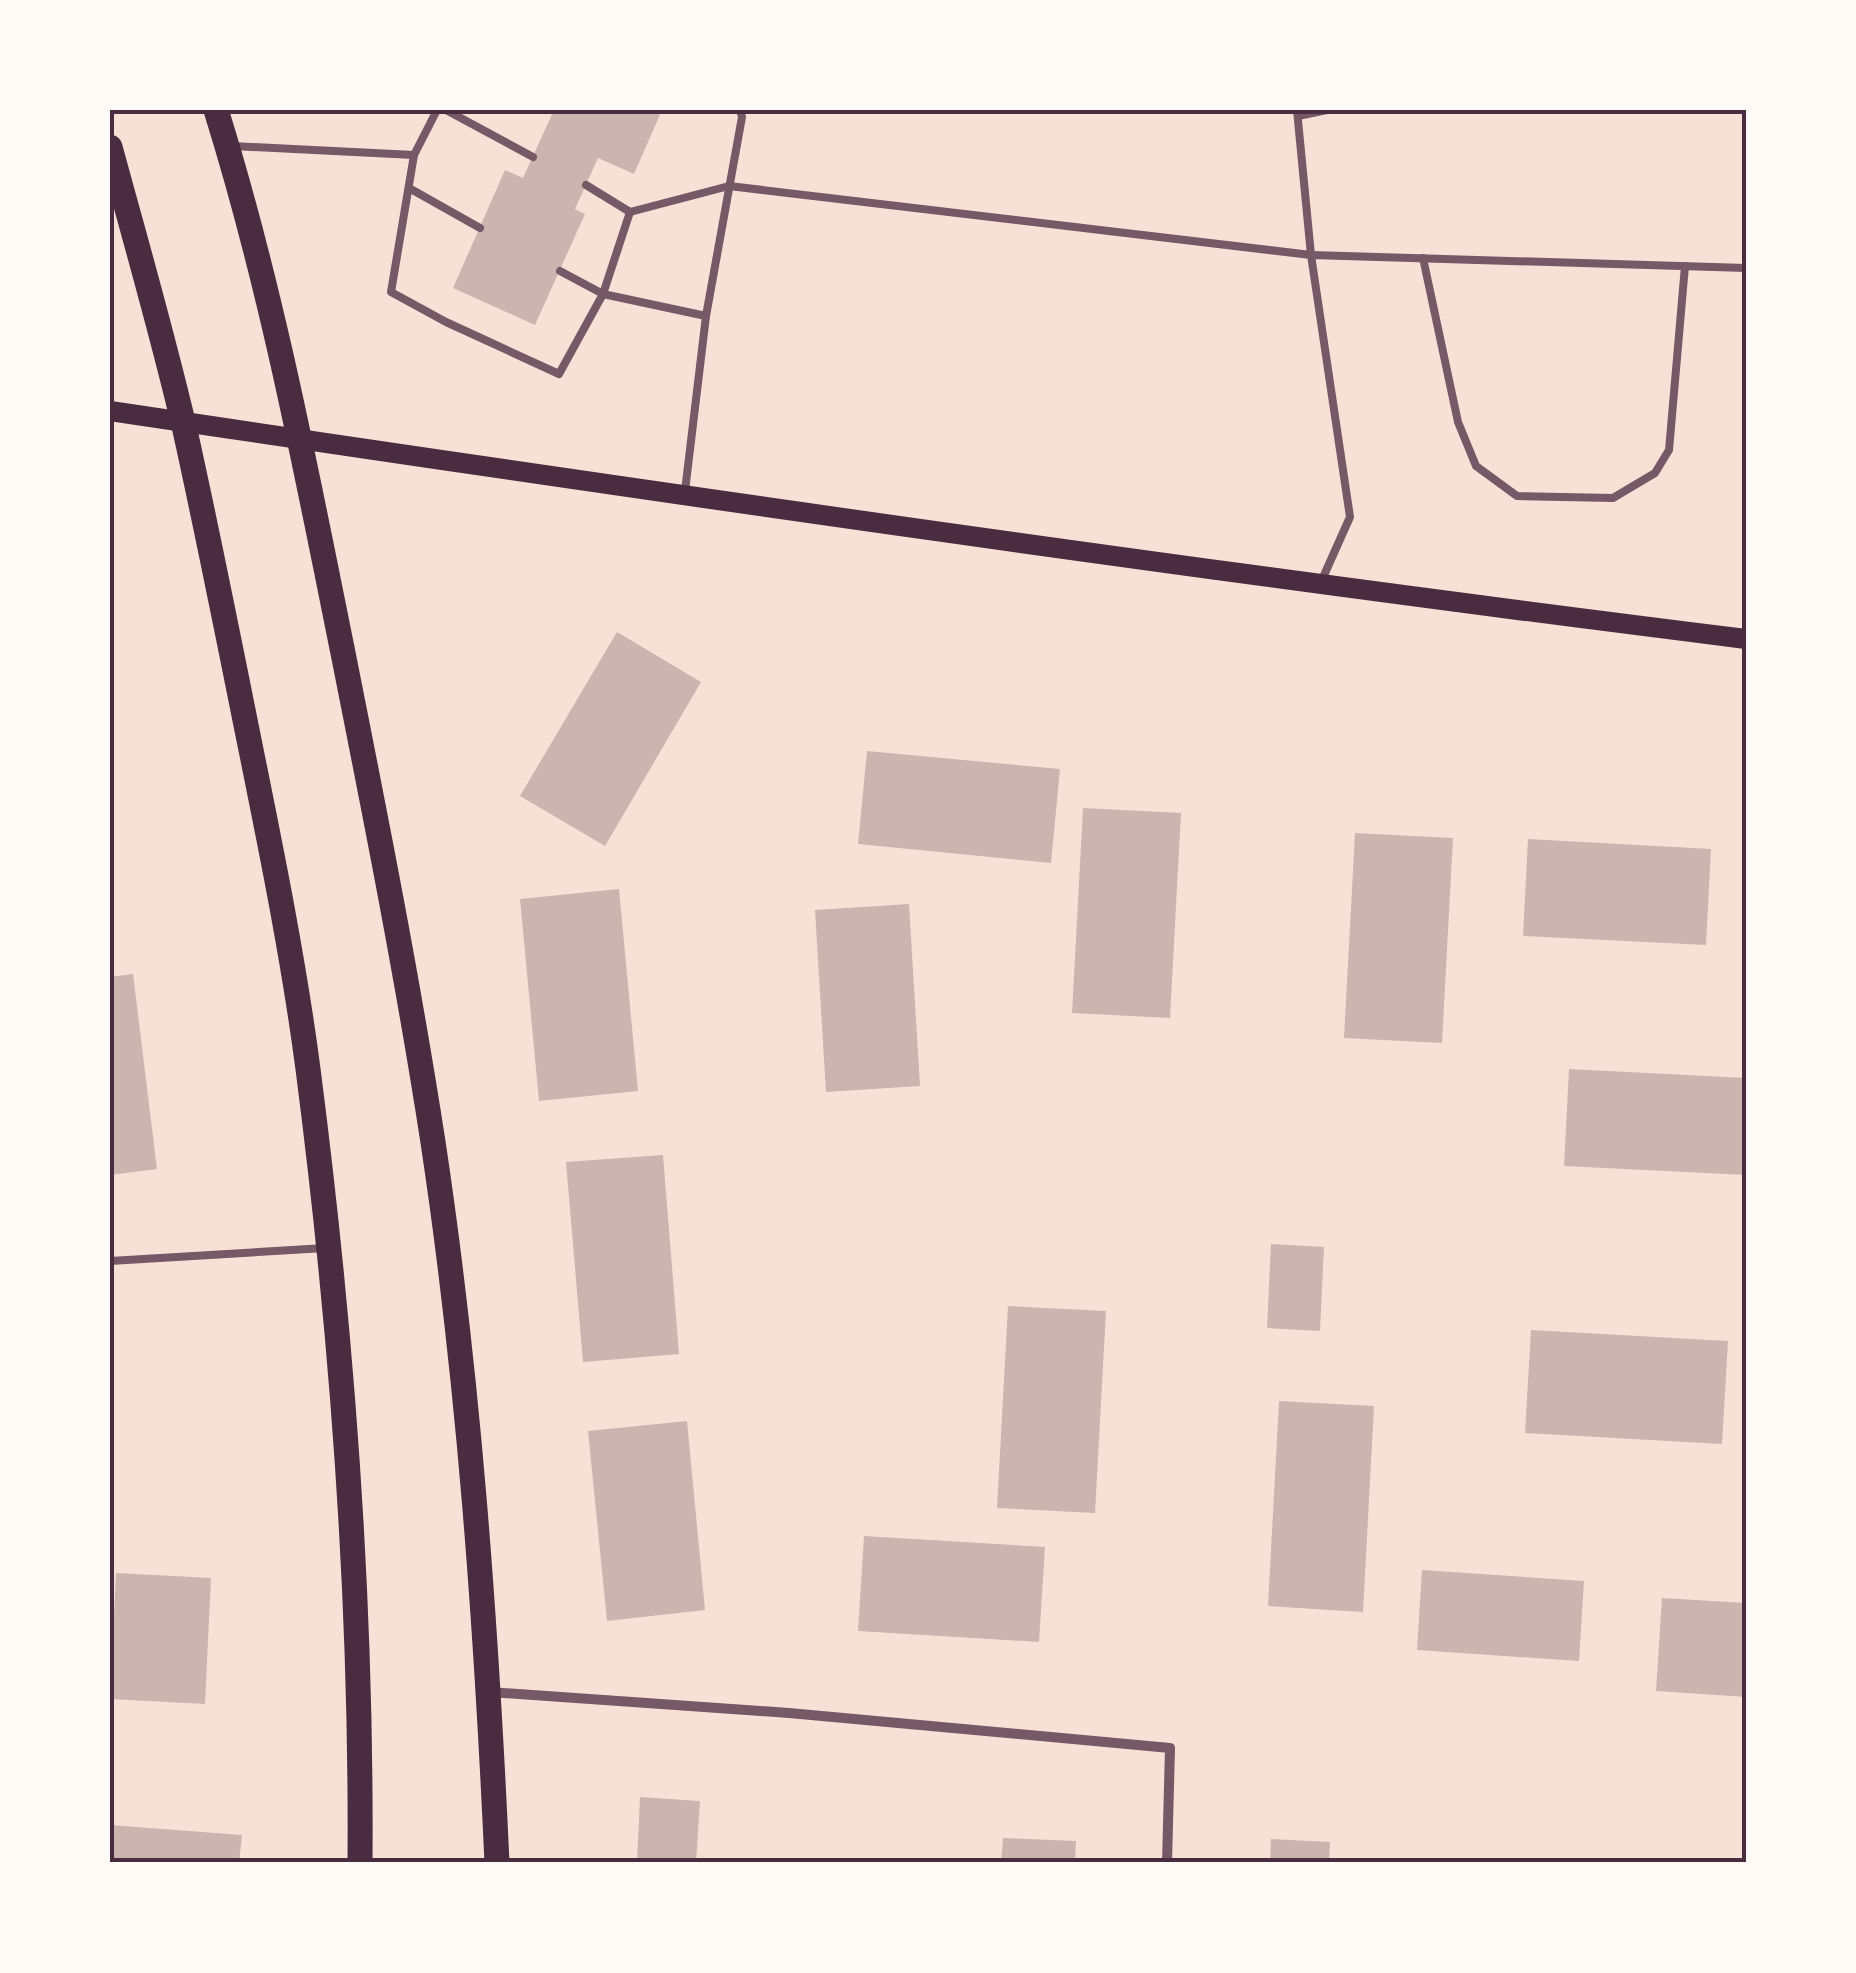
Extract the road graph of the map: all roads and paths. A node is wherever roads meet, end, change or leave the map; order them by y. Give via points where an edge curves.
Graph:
1 (216, 110) edge
2 (437, 110) edge
3 (446, 110) edge
4 (740, 110) edge
5 (1327, 110) edge
6 (1298, 113) edge
7 (110, 146) edge
8 (228, 146) junction
9 (414, 156) junction
10 (533, 156) dead end
11 (586, 186) dead end
12 (729, 186) junction
13 (408, 188) junction
14 (630, 212) junction
15 (480, 228) dead end
16 (1311, 254) junction
17 (1424, 258) junction
18 (1685, 266) junction
19 (1746, 268) edge
20 (560, 271) dead end
21 (604, 294) junction
22 (706, 316) junction
23 (110, 411) edge
24 (183, 422) junction
25 (300, 438) junction
26 (684, 497) junction
27 (1320, 586) junction
28 (1746, 639) edge
29 (329, 1248) junction
30 (110, 1261) edge
31 (489, 1692) junction
32 (360, 1863) edge
33 (497, 1863) edge
34 (1167, 1863) edge

1 - 8 main road
2 - 9 lane
3 - 10 lane
4 - 12 lane
5 - 6 lane
6 - 16 lane
7 - 24 main road
8 - 9 lane
8 - 25 main road
9 - 13 lane
11 - 14 lane
12 - 14 lane
12 - 16 lane
12 - 22 lane
13 - 15 lane
13 - 21 lane via 391,292 404,300 559,374
14 - 21 lane
16 - 17 lane
16 - 27 lane via 1350,517
17 - 18 lane
17 - 18 lane via 1458,422 1476,466 1517,496 1613,498 1655,473 1669,450
18 - 19 lane
20 - 21 lane
21 - 22 lane
22 - 26 lane
23 - 24 main road
24 - 25 main road
24 - 29 main road via 275,868
25 - 26 main road
25 - 31 main road via 402,947 434,1146 469,1439
26 - 27 main road
27 - 28 main road
29 - 30 lane
29 - 32 main road via 348,1479
31 - 33 main road
31 - 34 street via 1170,1748

